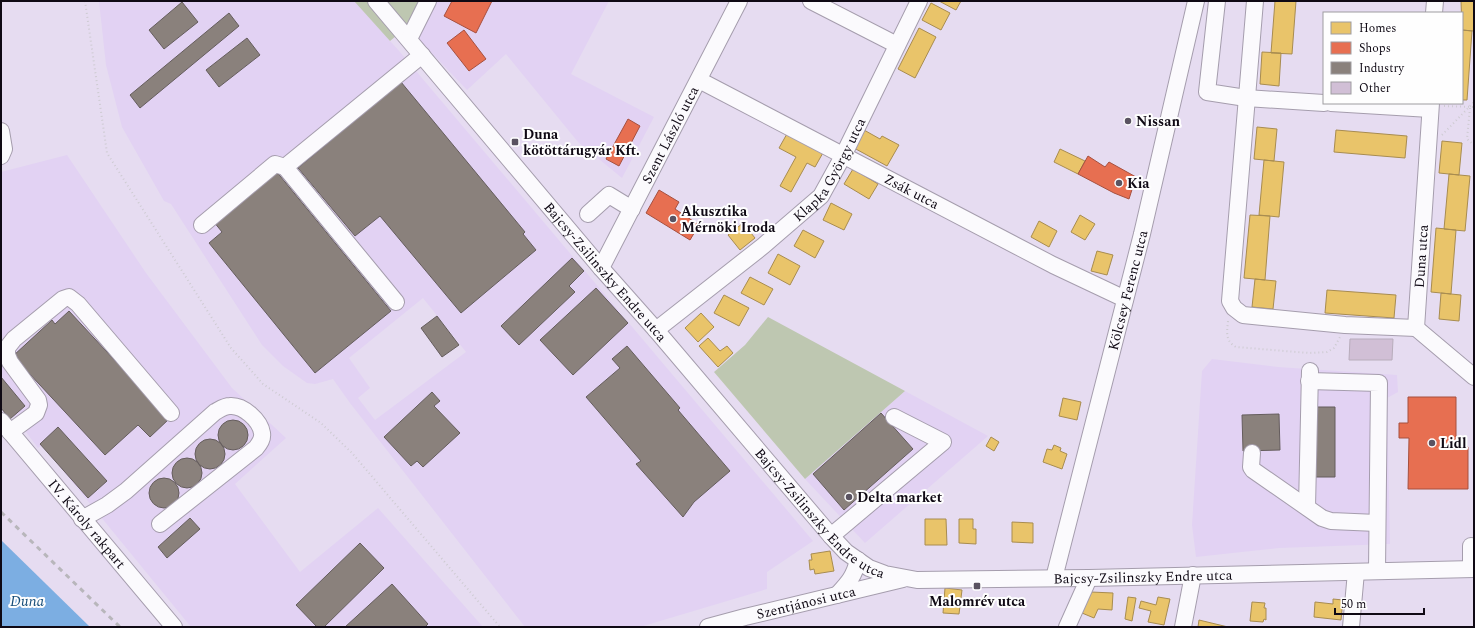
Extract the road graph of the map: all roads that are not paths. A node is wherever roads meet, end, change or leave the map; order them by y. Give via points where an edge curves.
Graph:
1 (376, 1) edge
2 (428, 1) edge
3 (739, 1) edge
4 (810, 1) edge
5 (919, 1) edge
6 (1196, 1) edge
7 (1217, 1) edge
8 (1255, 1) edge
9 (1435, 1) edge
10 (1434, 12) edge
11 (409, 39) junction
12 (897, 45) junction
13 (422, 55) junction
14 (699, 80) junction
15 (1246, 98) junction
16 (1323, 103) edge
17 (1364, 104) edge
18 (1430, 106) edge
19 (1, 131) edge
20 (1, 156) edge
21 (843, 156) junction
22 (284, 167) junction
23 (632, 209) junction
24 (588, 214) dead end
25 (202, 225) dead end
26 (601, 268) junction
27 (1125, 299) junction
28 (396, 302) dead end
29 (1416, 328) junction
30 (656, 330) junction
31 (1474, 377) edge
32 (171, 413) dead end
33 (894, 417) dead end
34 (6, 426) edge
35 (1252, 453) dead end
36 (1307, 507) junction
37 (82, 518) junction
38 (1377, 523) junction
39 (160, 524) dead end
40 (831, 536) junction
41 (1471, 546) dead end
42 (858, 560) junction
43 (1472, 569) edge
44 (1377, 571) junction
45 (1356, 572) junction
46 (1193, 576) junction
47 (904, 578) junction
48 (1054, 578) junction
49 (1089, 578) junction
50 (837, 595) junction
51 (174, 627) edge
52 (708, 627) edge
53 (1067, 627) edge
54 (1183, 627) edge
55 (1351, 627) edge

1 - 11 street, Bajcsy-Zsilinszky Endre utca
2 - 11 street
3 - 14 street, Szent László utca
4 - 12 street
5 - 12 street, Klapka György utca
6 - 27 street, Kölcsey Ferenc utca
7 - 15 street via 1207,92
8 - 15 street
9 - 10 street
11 - 13 street, Bajcsy-Zsilinszky Endre utca
12 - 21 street, Klapka György utca
13 - 22 street
13 - 26 street, Bajcsy-Zsilinszky Endre utca
14 - 21 street, Zsák utca
14 - 23 street, Szent László utca
15 - 16 street
15 - 29 street via 1230,302 1234,308 1243,315 1345,325
17 - 18 street
18 - 29 street, Duna utca
19 - 20 street via 4,149
21 - 27 street, Zsák utca via 1053,265
21 - 30 street, Klapka György utca via 821,196 763,246
22 - 25 street via 275,164
22 - 28 street
23 - 24 street via 609,195
23 - 26 street, Szent László utca
26 - 30 street, Bajcsy-Zsilinszky Endre utca
27 - 48 street, Kölcsey Ferenc utca
29 - 31 street
30 - 40 street, Bajcsy-Zsilinszky Endre utca
32 - 34 street via 74,299 69,297 63,299 20,334 7,348 10,362 39,405 36,413
33 - 40 street via 943,442
34 - 37 street, IV. Károly rakpart
35 - 36 street via 1253,470
36 - 38 street via 1331,521
36 - 38 street via 1310,376 1379,383
37 - 39 street via 126,491 215,412 230,406 244,409 259,424 262,438 259,444
37 - 51 street, IV. Károly rakpart
38 - 44 street
40 - 42 street, Bajcsy-Zsilinszky Endre utca
41 - 43 street
42 - 47 street, Bajcsy-Zsilinszky Endre utca via 869,568
42 - 50 street via 850,581
43 - 44 street, Bajcsy-Zsilinszky Endre utca
44 - 45 street, Bajcsy-Zsilinszky Endre utca
45 - 46 street, Bajcsy-Zsilinszky Endre utca
45 - 55 street
46 - 49 street, Bajcsy-Zsilinszky Endre utca
46 - 54 street
47 - 48 street, Bajcsy-Zsilinszky Endre utca
47 - 50 street, Szentjánosi utca
48 - 49 street, Bajcsy-Zsilinszky Endre utca
49 - 53 street
50 - 52 street, Szentjánosi utca

